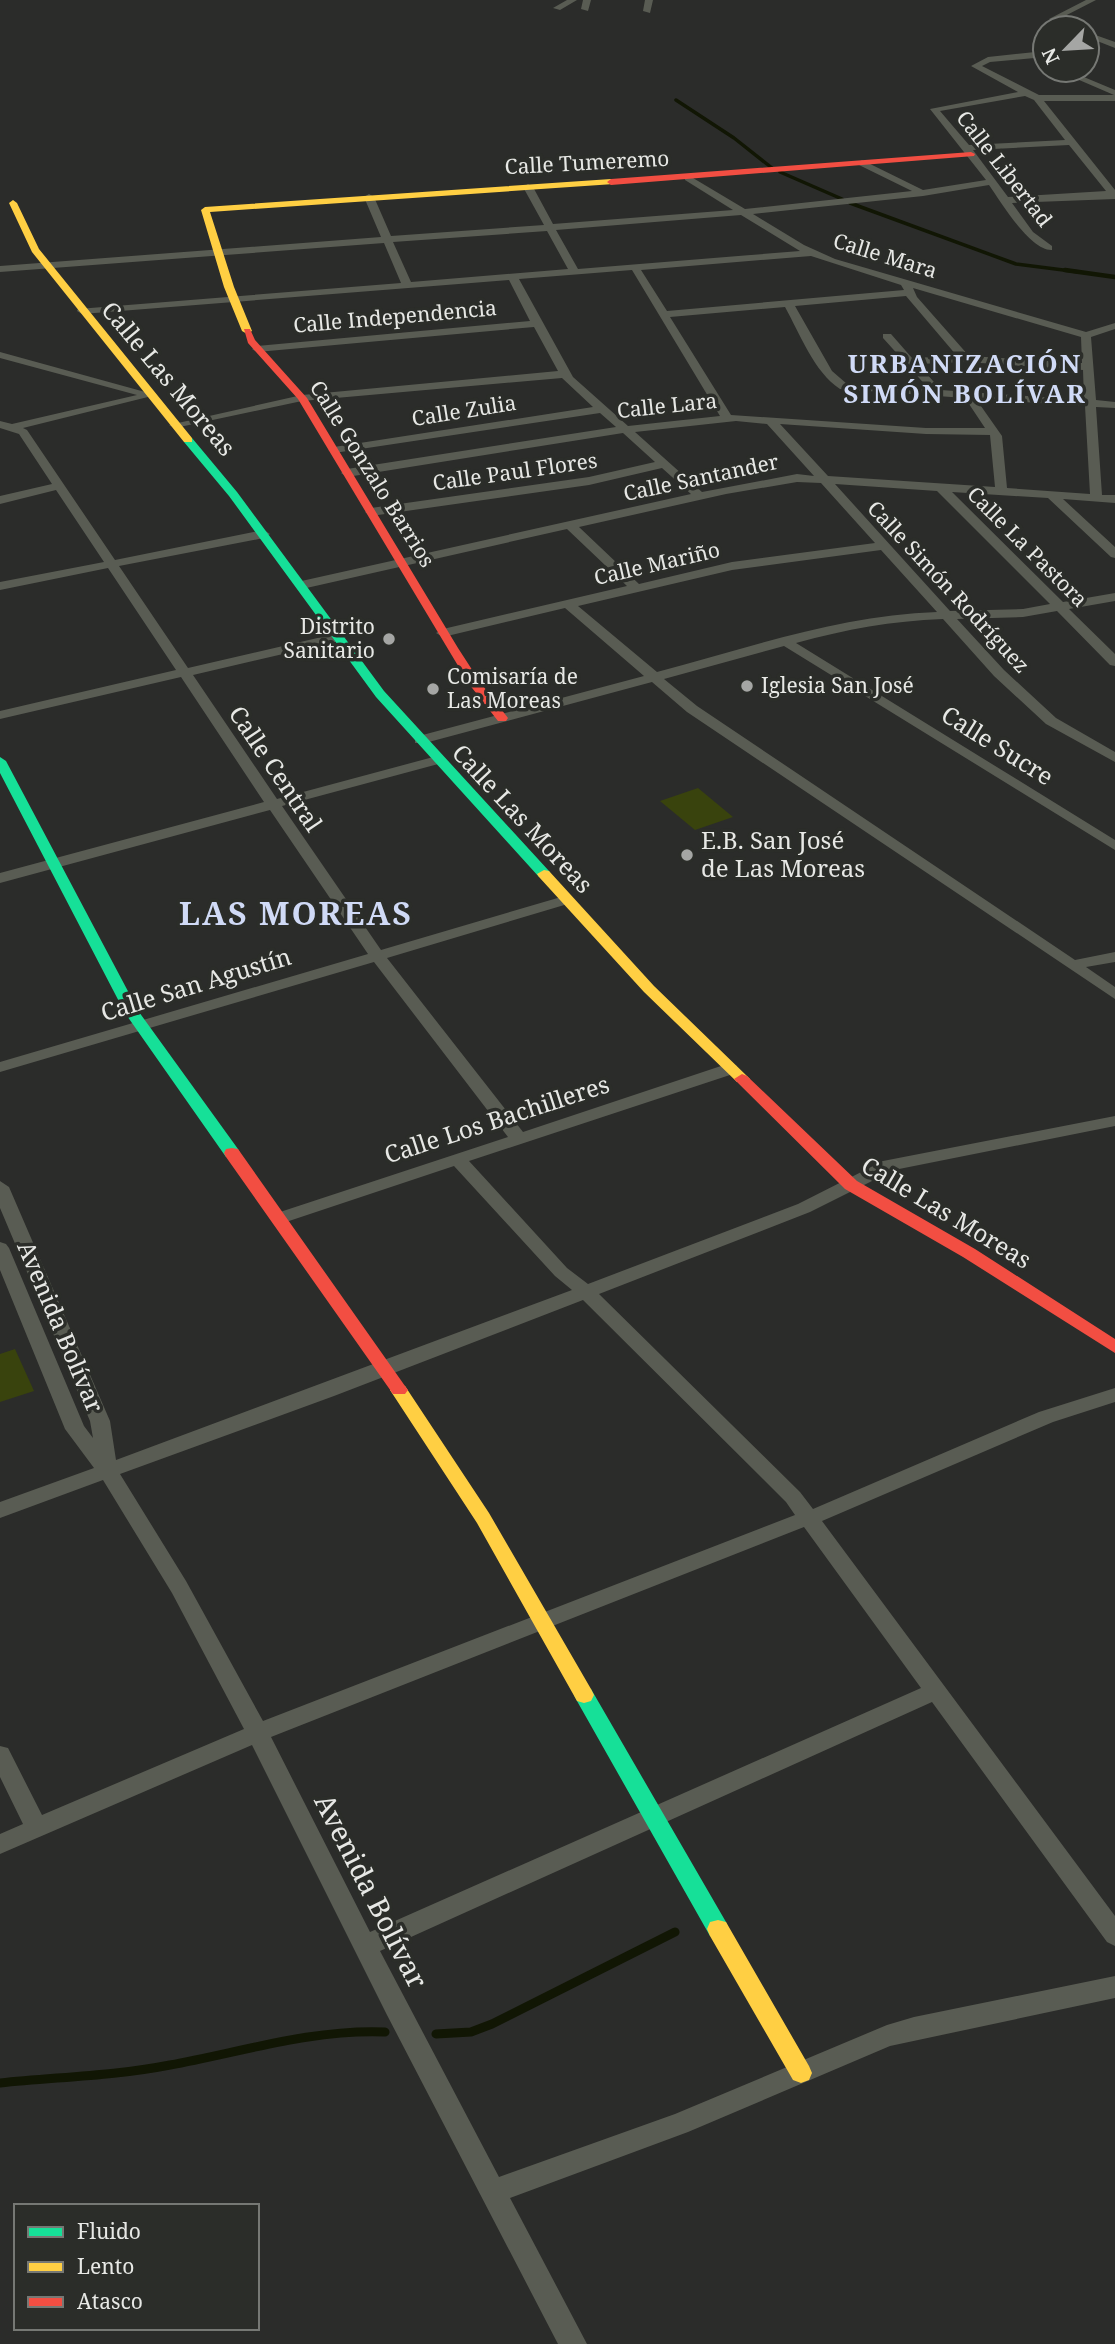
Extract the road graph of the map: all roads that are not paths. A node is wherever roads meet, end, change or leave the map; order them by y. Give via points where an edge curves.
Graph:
1 (573, 0) edge
2 (649, 0) edge
3 (1092, 0) edge
4 (557, 8) dead end
5 (647, 11) dead end
6 (1063, 14) edge
7 (1026, 55) junction
8 (1031, 55) edge
9 (1031, 57) edge
10 (1094, 84) edge
11 (1025, 93) junction
12 (1115, 95) edge
13 (1037, 98) junction
14 (1070, 142) junction
15 (969, 151) junction
16 (862, 163) junction
17 (688, 178) junction
18 (992, 182) junction
19 (527, 187) junction
20 (923, 193) junction
21 (1114, 195) edge
22 (369, 197) junction
23 (1005, 200) junction
24 (13, 203) dead end
25 (205, 210) joint
26 (743, 212) junction
27 (550, 227) junction
28 (387, 239) junction
29 (1048, 248) dead end
30 (218, 252) junction
31 (811, 253) junction
32 (47, 265) junction
33 (634, 266) junction
34 (0, 269) edge
35 (574, 271) junction
36 (512, 276) junction
37 (407, 285) junction
38 (908, 288) junction
39 (233, 298) junction
40 (788, 303) junction
41 (82, 311) junction
42 (664, 314) junction
43 (537, 324) junction
44 (1115, 326) edge
45 (1086, 335) junction
46 (887, 336) dead end
47 (257, 349) junction
48 (0, 355) edge
49 (966, 359) junction
50 (910, 361) junction
51 (1089, 367) junction
52 (565, 374) junction
53 (938, 393) junction
54 (150, 395) junction
55 (968, 395) junction
56 (302, 398) junction
57 (1092, 403) junction
58 (1115, 405) edge
59 (601, 409) junction
60 (727, 418) junction
61 (771, 421) junction
62 (175, 425) junction
63 (4, 427) edge
64 (624, 430) junction
65 (994, 432) junction
66 (334, 450) junction
67 (664, 464) junction
68 (347, 473) junction
69 (823, 480) junction
70 (58, 486) junction
71 (941, 488) junction
72 (1001, 492) junction
73 (1052, 495) junction
74 (700, 496) junction
75 (1097, 498) junction
76 (1115, 499) edge
77 (0, 500) edge
78 (371, 512) junction
79 (570, 526) junction
80 (264, 534) junction
81 (882, 545) junction
82 (1115, 554) edge
83 (110, 564) junction
84 (403, 564) junction
85 (302, 585) junction
86 (0, 586) edge
87 (636, 588) junction
88 (1115, 597) edge
89 (568, 604) junction
90 (1060, 608) junction
91 (946, 615) junction
92 (443, 633) junction
93 (339, 637) junction
94 (784, 641) junction
95 (1115, 662) edge
96 (184, 673) junction
97 (651, 677) junction
98 (0, 715) edge
99 (502, 718) junction
100 (419, 740) junction
101 (1115, 758) edge
102 (437, 760) junction
103 (0, 761) edge
104 (271, 805) junction
105 (1115, 846) edge
106 (53, 864) junction
107 (0, 878) edge
108 (566, 900) junction
109 (376, 955) junction
110 (1115, 957) edge
111 (1072, 965) junction
112 (1115, 994) edge
113 (140, 1026) junction
114 (0, 1067) edge
115 (730, 1069) junction
116 (1111, 1124) edge
117 (519, 1139) junction
118 (457, 1159) junction
119 (851, 1185) junction
120 (0, 1187) edge
121 (280, 1218) junction
122 (0, 1248) edge
123 (586, 1292) junction
124 (1115, 1347) edge
125 (384, 1369) junction
126 (1115, 1395) edge
127 (107, 1470) junction
128 (0, 1510) edge
129 (809, 1518) junction
130 (541, 1621) junction
131 (934, 1690) junction
132 (257, 1733) junction
133 (0, 1755) edge
134 (653, 1818) junction
135 (37, 1828) junction
136 (0, 1844) edge
137 (1115, 1935) edge
138 (365, 1946) junction
139 (1115, 1987) edge
140 (801, 2073) junction
141 (493, 2192) junction
142 (573, 2344) edge

1 - 4 street
2 - 5 street
3 - 6 street
7 - 8 street
7 - 9 street
7 - 11 street via 975,66
10 - 12 street
11 - 13 street
11 - 15 street, Calle Libertad via 934,109
12 - 13 street
13 - 14 street
14 - 15 street
14 - 21 street
15 - 16 street, Calle Tumeremo
15 - 18 street, Calle Libertad
16 - 17 street, Calle Tumeremo
16 - 20 street
17 - 19 street, Calle Tumeremo
17 - 26 street, Calle Mara
18 - 20 street
18 - 23 street, Calle Libertad
19 - 22 street, Calle Tumeremo
19 - 27 street
20 - 26 street
21 - 23 street
22 - 25 street, Calle Tumeremo
22 - 28 street
23 - 29 street, Calle Libertad via 1030,234
24 - 32 street, Calle Las Moreas
25 - 30 street, Calle Gonzalo Barrios
26 - 27 street
26 - 31 street, Calle Mara
27 - 28 street
27 - 35 street
28 - 30 street
28 - 37 street
30 - 32 street
30 - 39 street, Calle Gonzalo Barrios
31 - 33 street
31 - 38 street, Calle Mara
32 - 34 street
32 - 41 street, Calle Las Moreas
33 - 35 street
33 - 42 street
35 - 36 street
36 - 37 street
36 - 43 street
37 - 39 street
38 - 40 street
38 - 45 street, Calle Mara
38 - 49 street
39 - 41 street
39 - 47 street, Calle Gonzalo Barrios
40 - 42 street
40 - 53 street via 836,383
41 - 54 street, Calle Las Moreas
42 - 60 street
43 - 47 street, Calle Independencia
43 - 52 street
44 - 45 street
45 - 51 street
46 - 50 street
47 - 56 street, Calle Gonzalo Barrios
48 - 54 street
49 - 50 street
49 - 51 street
50 - 53 street
51 - 57 street
52 - 56 street
52 - 59 street
53 - 55 street
54 - 62 street, Calle Las Moreas
54 - 63 street
55 - 57 street
55 - 65 street
56 - 62 street
56 - 66 street, Calle Gonzalo Barrios
57 - 58 street
57 - 75 street
59 - 64 street
59 - 66 street, Calle Zulia
60 - 61 street, Calle Lara
60 - 64 street, Calle Lara
61 - 65 street, Calle Lara
61 - 69 street, Calle Simón Rodríguez
62 - 80 street, Calle Las Moreas
63 - 70 street, Calle Central via 23,432
64 - 67 street
64 - 68 street, Calle Lara
65 - 72 street
66 - 68 street, Calle Gonzalo Barrios
67 - 74 street
67 - 78 street, Calle Paul Flores via 589,481
68 - 78 street, Calle Gonzalo Barrios
69 - 71 street, Calle Santander
69 - 74 street, Calle Santander via 784,479
69 - 81 street, Calle Simón Rodríguez
70 - 77 street
70 - 83 street, Calle Central
71 - 72 street, Calle Santander
71 - 90 street, Calle La Pastora
72 - 73 street, Calle Santander
73 - 75 street, Calle Santander
73 - 82 street
74 - 79 street, Calle Santander
75 - 76 street, Calle Santander
78 - 84 street, Calle Gonzalo Barrios
79 - 84 street, Calle Santander
79 - 87 street
80 - 83 street
80 - 85 street, Calle Las Moreas
81 - 87 street, Calle Mariño via 750,563
81 - 91 street, Calle Simón Rodríguez
83 - 86 street
83 - 96 street, Calle Central
84 - 85 street, Calle Santander
84 - 92 street, Calle Gonzalo Barrios
85 - 93 street, Calle Las Moreas
87 - 89 street, Calle Mariño
88 - 90 street
89 - 92 street, Calle Mariño
89 - 97 street
90 - 91 street
90 - 95 street, Calle La Pastora
91 - 94 street via 877,619
91 - 101 street, Calle Simón Rodríguez via 1035,708
92 - 99 street, Calle Gonzalo Barrios
93 - 96 street
93 - 100 street, Calle Las Moreas
94 - 97 street
94 - 105 street, Calle Sucre
96 - 98 street
96 - 104 street, Calle Central
97 - 99 street
97 - 111 street
99 - 100 street
100 - 102 street, Calle Las Moreas
102 - 104 street
102 - 108 street, Calle Las Moreas
103 - 106 street
104 - 106 street
104 - 109 street, Calle Central
106 - 107 street
106 - 113 street
108 - 109 street, Calle San Agustín
108 - 115 street, Calle Las Moreas
109 - 113 street, Calle San Agustín
109 - 117 street, Calle Central
110 - 111 street
111 - 112 street
113 - 114 street, Calle San Agustín
113 - 121 street
115 - 117 street, Calle Los Bachilleres
115 - 119 street, Calle Las Moreas
116 - 119 street via 889,1165
117 - 118 street, Calle Los Bachilleres
118 - 121 street, Calle Los Bachilleres
118 - 123 street via 561,1272
119 - 123 street via 804,1208
119 - 124 street, Calle Las Moreas via 969,1253
120 - 127 street, Avenida Bolívar via 100,1421
121 - 125 street
122 - 127 street, Avenida Bolívar via 75,1429
123 - 125 street
123 - 129 street via 768,1470
125 - 127 street
125 - 130 street via 483,1518
126 - 129 street via 1020,1428
127 - 128 street
127 - 132 street, Avenida Bolívar via 179,1587
129 - 130 street
129 - 131 street
130 - 132 street
130 - 134 street
131 - 134 street
131 - 137 street
132 - 135 street
132 - 138 street, Avenida Bolívar
133 - 135 street
134 - 138 street
134 - 140 street
135 - 136 street
138 - 141 street, Avenida Bolívar
139 - 140 street via 914,2028
140 - 141 street via 679,2124
141 - 142 street, Avenida Bolívar

